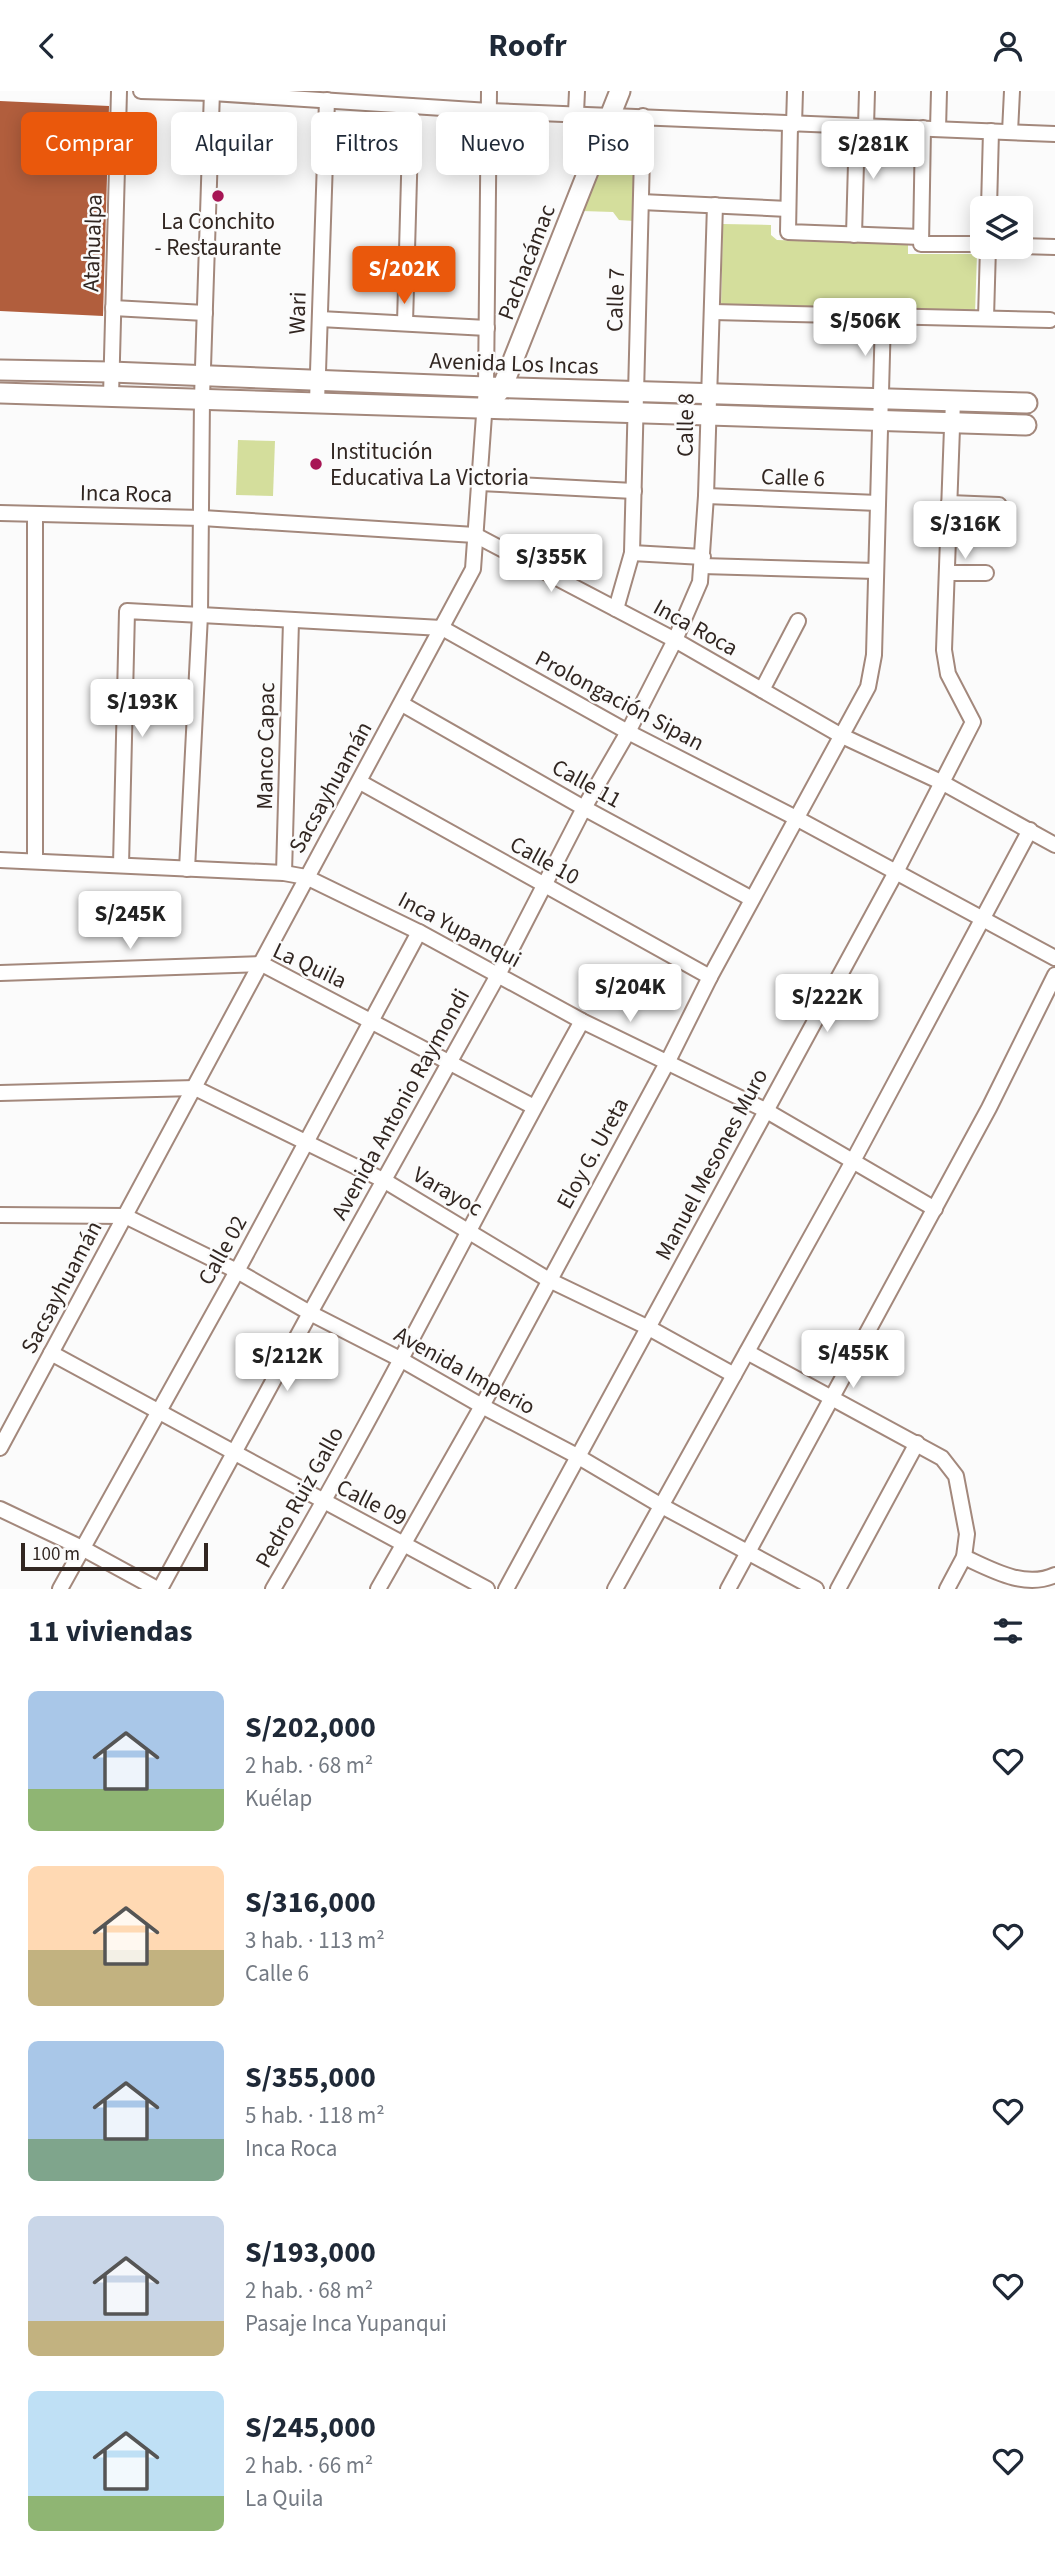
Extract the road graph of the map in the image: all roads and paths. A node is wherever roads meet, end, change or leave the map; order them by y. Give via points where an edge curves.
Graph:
1 (119, 91) edge
2 (141, 91) edge
3 (489, 91) edge
4 (577, 91) edge
5 (620, 91) edge
6 (795, 91) edge
7 (867, 91) edge
8 (939, 91) edge
9 (1012, 91) edge
10 (212, 92) edge
11 (310, 95) edge
12 (327, 100) junction
13 (404, 100) edge
14 (489, 111) junction
15 (576, 112) edge
16 (610, 112) edge
17 (563, 113) edge
18 (654, 118) edge
19 (792, 125) junction
20 (861, 127) junction
21 (923, 128) junction
22 (938, 129) junction
23 (990, 131) junction
24 (1010, 132) junction
25 (1055, 134) edge
26 (583, 175) edge
27 (642, 175) edge
28 (989, 196) edge
29 (641, 202) junction
30 (715, 205) junction
31 (788, 209) junction
32 (854, 235) junction
33 (921, 237) junction
34 (970, 244) edge
35 (1033, 246) edge
36 (1055, 247) edge
37 (988, 259) edge
38 (113, 308) junction
39 (713, 312) junction
40 (205, 313) junction
41 (883, 317) junction
42 (986, 318) junction
43 (320, 319) junction
44 (1050, 320) dead end
45 (405, 323) junction
46 (486, 327) junction
47 (0, 370) edge
48 (111, 372) junction
49 (203, 376) junction
50 (318, 380) junction
51 (635, 392) junction
52 (0, 393) edge
53 (491, 394) junction
54 (709, 394) junction
55 (111, 396) junction
56 (202, 398) junction
57 (881, 400) junction
58 (953, 400) junction
59 (317, 402) junction
60 (1027, 403) joint
61 (636, 414) junction
62 (709, 417) junction
63 (881, 422) junction
64 (953, 423) junction
65 (1026, 425) joint
66 (480, 483) junction
67 (634, 491) junction
68 (706, 496) junction
69 (878, 503) junction
70 (950, 503) junction
71 (999, 505) dead end
72 (0, 513) edge
73 (35, 514) junction
74 (202, 518) junction
75 (475, 535) junction
76 (632, 553) junction
77 (703, 562) junction
78 (876, 571) junction
79 (947, 573) junction
80 (986, 573) dead end
81 (616, 609) junction
82 (200, 615) junction
83 (291, 621) junction
84 (797, 621) dead end
85 (442, 628) junction
86 (675, 639) junction
87 (762, 690) junction
88 (402, 704) junction
89 (628, 731) junction
90 (840, 735) junction
91 (359, 782) junction
92 (943, 783) junction
93 (584, 807) junction
94 (796, 818) junction
95 (1030, 830) junction
96 (1055, 845) edge
97 (0, 860) edge
98 (35, 861) junction
99 (121, 866) junction
100 (187, 869) junction
101 (896, 872) junction
102 (284, 873) junction
103 (306, 877) junction
104 (544, 886) junction
105 (752, 899) junction
106 (982, 918) junction
107 (419, 932) junction
108 (1055, 958) edge
109 (261, 964) junction
110 (0, 974) edge
111 (498, 975) junction
112 (1055, 975) edge
113 (709, 977) junction
114 (371, 1020) junction
115 (582, 1021) junction
116 (668, 1061) junction
117 (448, 1063) junction
118 (195, 1088) junction
119 (0, 1093) edge
120 (534, 1107) junction
121 (765, 1110) junction
122 (306, 1144) junction
123 (853, 1161) junction
124 (385, 1181) junction
125 (935, 1209) junction
126 (0, 1215) edge
127 (125, 1216) junction
128 (469, 1229) junction
129 (237, 1271) junction
130 (549, 1280) junction
131 (310, 1313) junction
132 (649, 1328) junction
133 (747, 1352) junction
134 (51, 1353) junction
135 (400, 1359) junction
136 (734, 1375) junction
137 (832, 1398) junction
138 (482, 1406) junction
139 (158, 1411) junction
140 (917, 1443) junction
141 (0, 1448) edge
142 (236, 1452) junction
143 (577, 1456) junction
144 (324, 1503) junction
145 (660, 1505) junction
146 (2, 1514) edge
147 (403, 1543) junction
148 (82, 1548) junction
149 (747, 1553) junction
150 (964, 1557) junction
151 (1055, 1575) edge
152 (60, 1589) edge
153 (159, 1589) edge
154 (274, 1589) edge
155 (378, 1589) edge
156 (487, 1589) edge
157 (506, 1589) edge
158 (615, 1589) edge
159 (727, 1589) edge
160 (816, 1589) edge
161 (838, 1589) edge
162 (947, 1589) edge

1 - 38 street, Atahualpa
2 - 10 street
3 - 14 street, Sacsayhuamán
4 - 15 street
5 - 16 street, Pachacámac
6 - 19 street
7 - 20 street
8 - 22 street
9 - 24 street
10 - 11 street
10 - 40 street
11 - 12 street
12 - 13 street
12 - 43 street, Wari
13 - 14 street
13 - 45 street
14 - 17 street
14 - 46 street, Sacsayhuamán
18 - 19 street
19 - 20 street
19 - 31 street
20 - 21 street
20 - 32 street
21 - 22 street
21 - 33 street
22 - 23 street
23 - 24 street
23 - 28 street
24 - 25 street
26 - 53 street, Pachacámac
27 - 29 street, Calle 7
29 - 30 street
29 - 51 street, Calle 7
30 - 31 street
30 - 39 street, Calle 8
31 - 32 street via 788,232
32 - 33 street
33 - 34 street via 920,244
35 - 36 street
37 - 42 street
38 - 40 street
38 - 48 street, Atahualpa
39 - 41 street
39 - 54 street, Calle 8
40 - 49 street
41 - 42 street
41 - 57 street, Eloy G. Ureta
42 - 44 street
43 - 45 street
43 - 50 street, Wari
45 - 46 street
46 - 53 street, Sacsayhuamán
47 - 48 street, Avenida Los Incas
48 - 49 street, Avenida Los Incas
48 - 55 street, Atahualpa
49 - 50 street, Avenida Los Incas
49 - 56 street
50 - 53 street, Avenida Los Incas
50 - 59 street, Wari
51 - 53 street, Avenida Los Incas
51 - 54 street, Avenida Los Incas
51 - 61 street, Calle 7
52 - 55 street, Avenida Los Incas
53 - 59 street, Avenida Los Incas
53 - 61 street, Avenida Los Incas
53 - 66 street, Sacsayhuamán
54 - 57 street, Avenida Los Incas
54 - 62 street, Calle 8
55 - 56 street, Avenida Los Incas
56 - 59 street, Avenida Los Incas
56 - 74 street
57 - 58 street, Avenida Los Incas
57 - 63 street, Eloy G. Ureta
58 - 60 street, Avenida Los Incas
58 - 64 street
60 - 65 street
61 - 62 street, Avenida Los Incas
61 - 67 street, Calle 7
62 - 63 street, Avenida Los Incas
62 - 68 street, Calle 8
63 - 64 street, Avenida Los Incas
63 - 69 street, Eloy G. Ureta
64 - 65 street, Avenida Los Incas
64 - 70 street
66 - 67 street
66 - 75 street, Sacsayhuamán
67 - 76 street, Calle 7
68 - 69 street, Calle 6
68 - 77 street, Calle 8
69 - 78 street, Eloy G. Ureta
70 - 71 street
70 - 79 street
72 - 73 street, Inca Roca
73 - 74 street, Inca Roca
73 - 98 street
74 - 75 street, Inca Roca
74 - 82 street
75 - 81 street, Inca Roca
75 - 85 street, Sacsayhuamán via 473,569
76 - 77 street
76 - 81 street, Calle 7
77 - 78 street
77 - 86 street, Calle 8 via 700,582
78 - 90 street, Eloy G. Ureta via 874,656 868,687
79 - 80 street
79 - 92 street, Manuel Mesones Muro via 944,650 948,674 972,722
81 - 86 street, Inca Roca
82 - 83 street, Prolongación Sipan
82 - 99 street, Prolongación Sipan via 127,611
82 - 100 street
83 - 85 street, Prolongación Sipan
83 - 102 street, Manco Capac
84 - 87 street
85 - 88 street, Sacsayhuamán
85 - 89 street, Prolongación Sipan
86 - 87 street, Inca Roca
86 - 89 street, Avenida Antonio Raymondi
87 - 90 street, Inca Roca
88 - 91 street, Sacsayhuamán
88 - 93 street, Calle 11
89 - 93 street, Avenida Antonio Raymondi
89 - 94 street, Prolongación Sipan
90 - 92 street, Inca Roca
90 - 94 street, Eloy G. Ureta
91 - 103 street, Sacsayhuamán
91 - 104 street, Calle 10
92 - 95 street, Inca Roca
92 - 101 street, Manuel Mesones Muro
93 - 104 street, Avenida Antonio Raymondi
93 - 105 street, Calle 11
94 - 101 street, Prolongación Sipan
94 - 105 street, Eloy G. Ureta
95 - 96 street, Inca Roca
95 - 106 street
97 - 98 street, Inca Yupanqui
98 - 99 street, Inca Yupanqui
99 - 100 street, Inca Yupanqui
100 - 102 street, Inca Yupanqui
101 - 106 street, Prolongación Sipan
101 - 121 street, Manuel Mesones Muro
102 - 103 street, Inca Yupanqui
103 - 107 street, Inca Yupanqui
103 - 109 street, Sacsayhuamán
104 - 111 street, Avenida Antonio Raymondi
104 - 113 street, Calle 10
105 - 113 street, Eloy G. Ureta
106 - 108 street, Prolongación Sipan
106 - 123 street
107 - 111 street, Inca Yupanqui
107 - 114 street, Calle 02
109 - 110 street, La Quila
109 - 114 street, La Quila
109 - 118 street, Sacsayhuamán
111 - 115 street, Inca Yupanqui
111 - 117 street, Avenida Antonio Raymondi
112 - 125 street
113 - 116 street, Eloy G. Ureta
114 - 117 street, La Quila
114 - 122 street, Calle 02
115 - 116 street, Inca Yupanqui
115 - 120 street, Pedro Ruiz Gallo
116 - 121 street, Inca Yupanqui
116 - 130 street, Eloy G. Ureta
117 - 120 street, La Quila
117 - 124 street, Avenida Antonio Raymondi
118 - 119 street, Varayoc
118 - 122 street, Varayoc
118 - 127 street, Sacsayhuamán
120 - 128 street, Pedro Ruiz Gallo
121 - 123 street, Inca Yupanqui
121 - 132 street, Manuel Mesones Muro
122 - 124 street, Varayoc
122 - 129 street, Calle 02
123 - 125 street, Inca Yupanqui
123 - 133 street
124 - 128 street, Varayoc
124 - 131 street, Avenida Antonio Raymondi
125 - 137 street
126 - 127 street, Avenida Imperio
127 - 129 street, Avenida Imperio
127 - 134 street, Sacsayhuamán
128 - 130 street, Varayoc
128 - 135 street, Pedro Ruiz Gallo
129 - 131 street, Avenida Imperio
129 - 139 street, Calle 02
130 - 132 street, Varayoc
130 - 138 street, Eloy G. Ureta
131 - 135 street, Avenida Imperio
131 - 142 street, Avenida Antonio Raymondi
132 - 136 street, Varayoc
132 - 143 street, Manuel Mesones Muro
133 - 136 street
133 - 137 street
134 - 139 street, Calle 09
134 - 141 street, Sacsayhuamán
135 - 138 street, Avenida Imperio
135 - 144 street, Pedro Ruiz Gallo
136 - 145 street
137 - 140 street
137 - 149 street
138 - 143 street, Avenida Imperio
138 - 147 street, Eloy G. Ureta
139 - 142 street, Calle 09
139 - 148 street, Calle 02
140 - 150 street via 942,1458 956,1476 967,1534
140 - 161 street
142 - 144 street, Calle 09
142 - 153 street, Avenida Antonio Raymondi
143 - 145 street, Avenida Imperio
143 - 157 street, Manuel Mesones Muro
144 - 147 street, Calle 09
144 - 154 street, Pedro Ruiz Gallo
145 - 149 street, Avenida Imperio
145 - 158 street
146 - 148 street
147 - 155 street, Eloy G. Ureta
147 - 156 street, Calle 09
148 - 152 street, Calle 02
148 - 153 street
149 - 159 street
149 - 160 street, Avenida Imperio
150 - 151 street via 1015,1579 1043,1582
150 - 162 street

